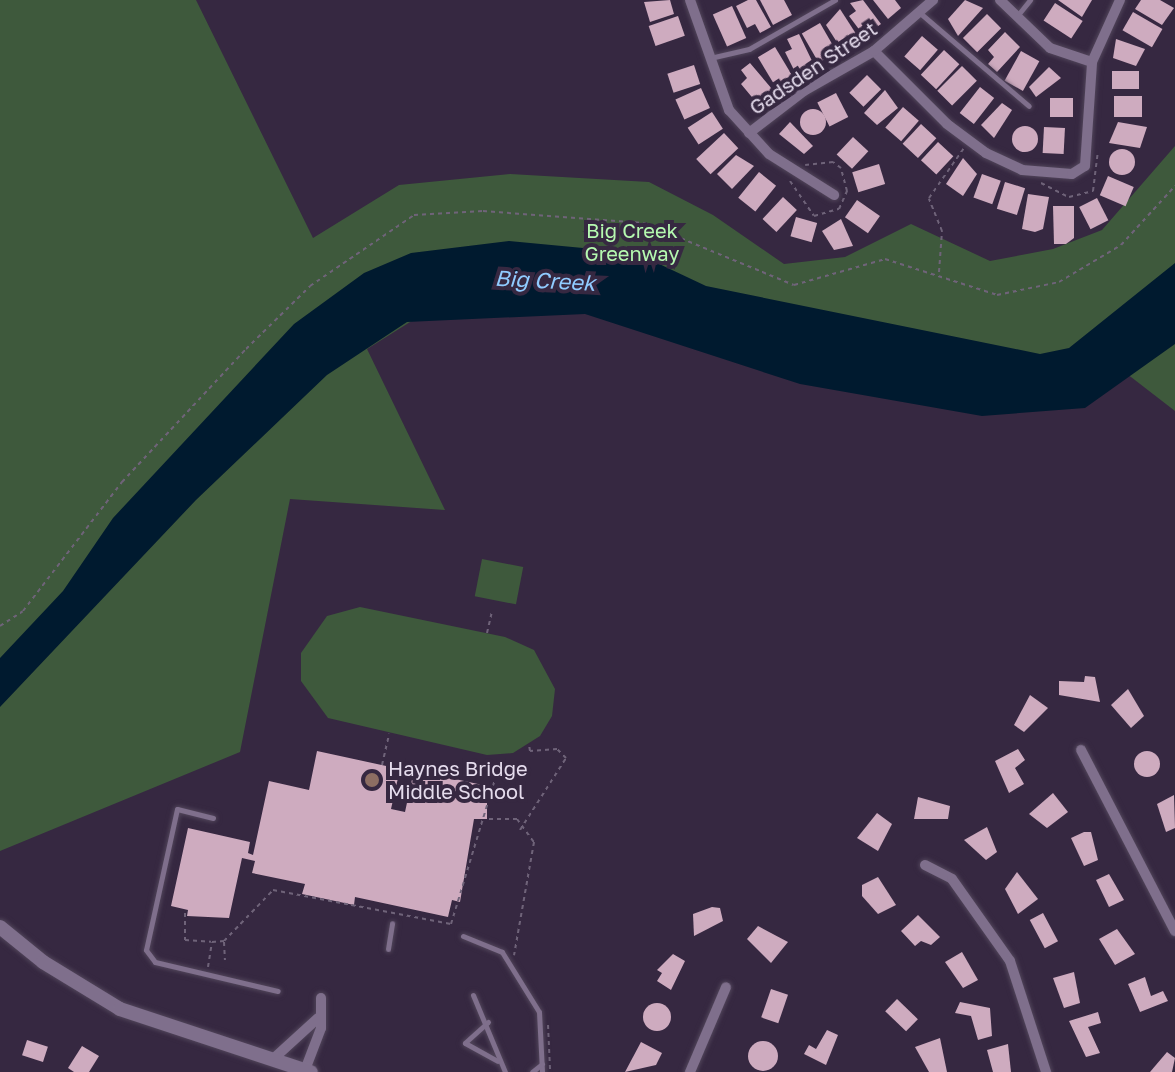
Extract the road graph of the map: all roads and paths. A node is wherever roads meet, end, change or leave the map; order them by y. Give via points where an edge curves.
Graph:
1 (835, 0) edge
2 (933, 0) edge
3 (1000, 0) edge
4 (1030, 0) edge
5 (1120, 0) edge
6 (692, 1) edge
7 (919, 13) junction
8 (1017, 16) junction
9 (874, 51) junction
10 (709, 58) junction
11 (1092, 62) junction
12 (1029, 106) dead end
13 (749, 133) junction
14 (954, 142) dead end
15 (966, 145) junction
16 (1095, 145) dead end
17 (974, 155) dead end
18 (795, 161) dead end
19 (783, 176) dead end
20 (1031, 180) dead end
21 (1175, 186) edge
22 (834, 195) dead end
23 (939, 273) junction
24 (492, 612) dead end
25 (0, 626) edge
26 (487, 633) dead end
27 (389, 734) dead end
28 (529, 745) dead end
29 (1081, 750) dead end
30 (382, 765) dead end
31 (495, 779) dead end
32 (213, 818) dead end
33 (488, 819) junction
34 (524, 823) junction
35 (520, 830) dead end
36 (925, 865) dead end
37 (185, 913) dead end
38 (392, 923) dead end
39 (0, 927) edge
40 (1175, 931) edge
41 (463, 936) dead end
42 (224, 941) junction
43 (212, 942) junction
44 (388, 949) dead end
45 (225, 960) dead end
46 (516, 961) dead end
47 (207, 968) dead end
48 (726, 987) dead end
49 (278, 991) dead end
50 (473, 995) dead end
51 (321, 998) dead end
52 (318, 1018) junction
53 (488, 1022) junction
54 (547, 1022) dead end
55 (272, 1060) junction
56 (497, 1061) junction
57 (543, 1063) junction
58 (308, 1071) edge
59 (505, 1072) edge
60 (532, 1072) edge
61 (542, 1072) edge
62 (550, 1072) edge
63 (690, 1072) edge
64 (1046, 1072) edge

1 - 10 lane via 749,49
2 - 7 street, Gadsden Street
3 - 8 street
4 - 8 lane
5 - 11 street
6 - 10 street
7 - 9 street, Gadsden Street
7 - 12 lane
8 - 11 street via 1050,48
9 - 13 street, Gadsden Street via 804,91
9 - 15 street
10 - 13 street via 729,110
11 - 15 street via 1085,166 1046,175
13 - 22 street
14 - 15 path
15 - 17 path
15 - 23 path via 929,198 942,231
16 - 20 path via 1101,161 1093,191 1069,197
18 - 19 path via 841,168 845,203 814,216
21 - 23 path via 1121,245 1059,282 997,295
23 - 25 path via 885,259 794,285 644,223 483,211 414,215 310,286 246,349 122,482 23,611
24 - 26 path
27 - 30 path
28 - 34 path via 530,751 557,749 566,758
29 - 40 street
31 - 33 path
32 - 49 lane via 177,809 146,950 155,962
33 - 34 path via 505,816
33 - 42 path via 471,842 455,921 448,925 273,890
34 - 35 path
34 - 46 path via 535,851
36 - 64 street via 952,879 1010,961
37 - 43 path via 185,940
38 - 44 lane
39 - 55 main road via 43,962 120,1009
41 - 57 lane via 502,952 539,1012
42 - 43 path
42 - 45 path
43 - 47 path
48 - 63 street
50 - 53 lane
51 - 52 street
52 - 55 street
52 - 58 street via 321,1028
53 - 56 lane
53 - 56 lane via 465,1043
54 - 62 path
55 - 58 main road
56 - 59 lane
57 - 60 lane
57 - 61 lane

